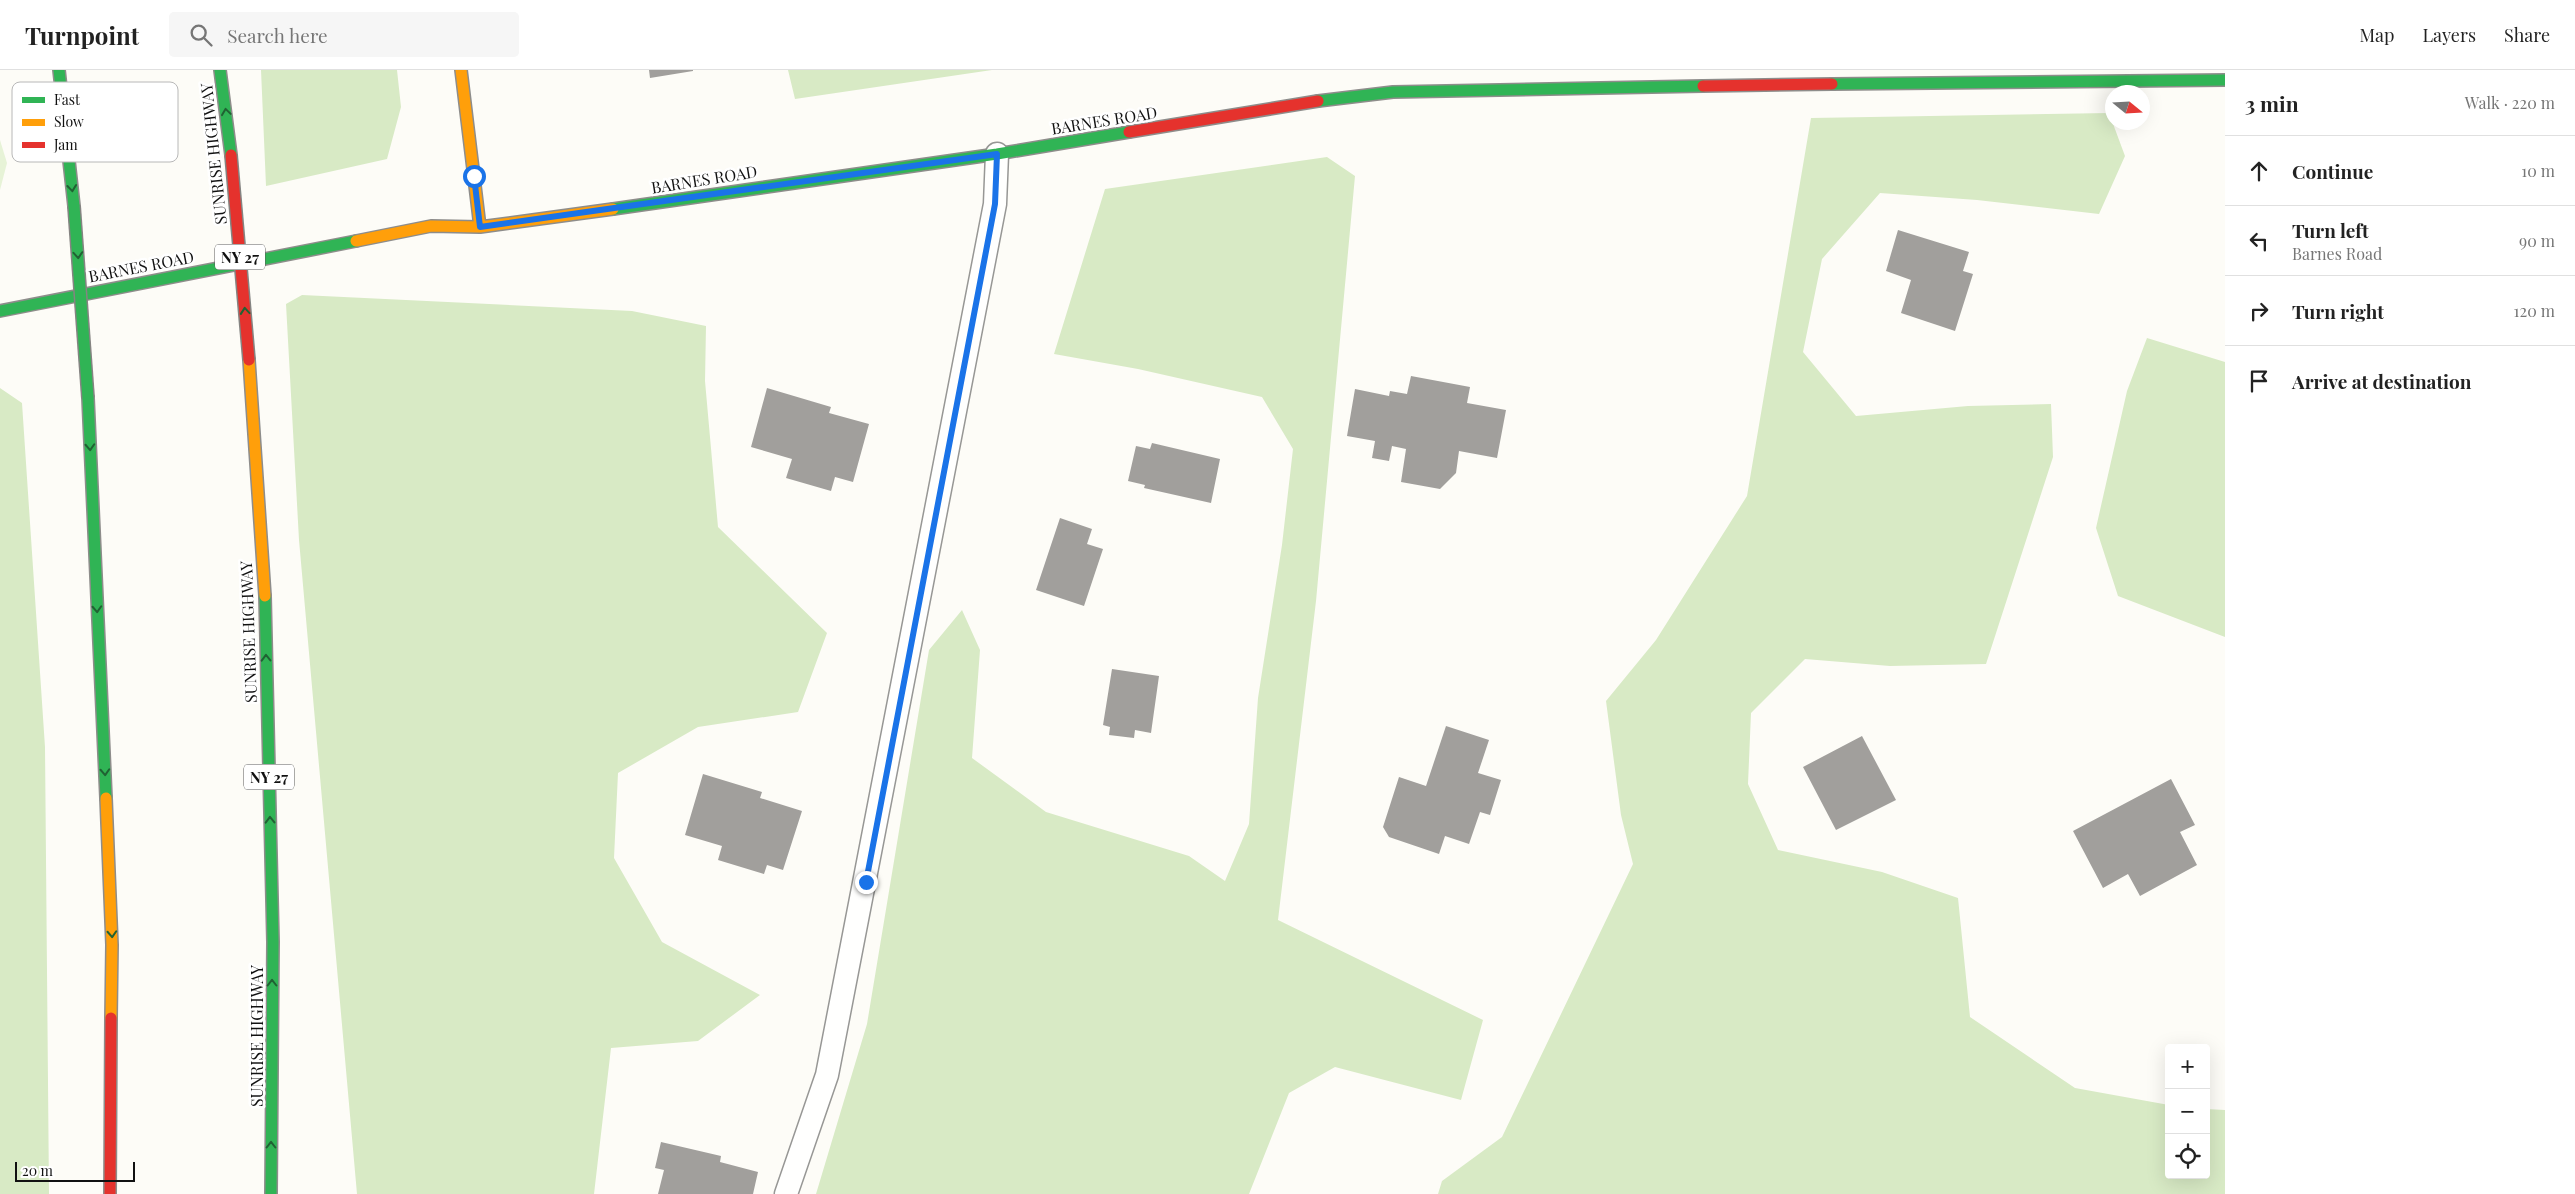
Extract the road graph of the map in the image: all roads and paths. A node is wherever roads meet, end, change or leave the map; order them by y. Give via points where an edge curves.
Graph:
1 (220, 70) edge
2 (460, 70) edge
3 (2225, 80) edge
4 (997, 154) junction
5 (69, 162) edge
6 (480, 227) junction
7 (0, 311) edge
8 (110, 1194) edge
9 (271, 1194) edge
10 (786, 1194) edge

9 -> 1 main road, SUNRISE HIGHWAY / NY 27, bridge via 273,942 265,601 232,155
2 - 6 main road
3 - 4 main road, BARNES ROAD via 1392,92 1337,98
4 - 6 main road, BARNES ROAD
4 - 10 lane via 995,204 827,1075
5 -> 8 main road, bridge via 88,398 112,945
6 - 7 main road, BARNES ROAD via 431,226

